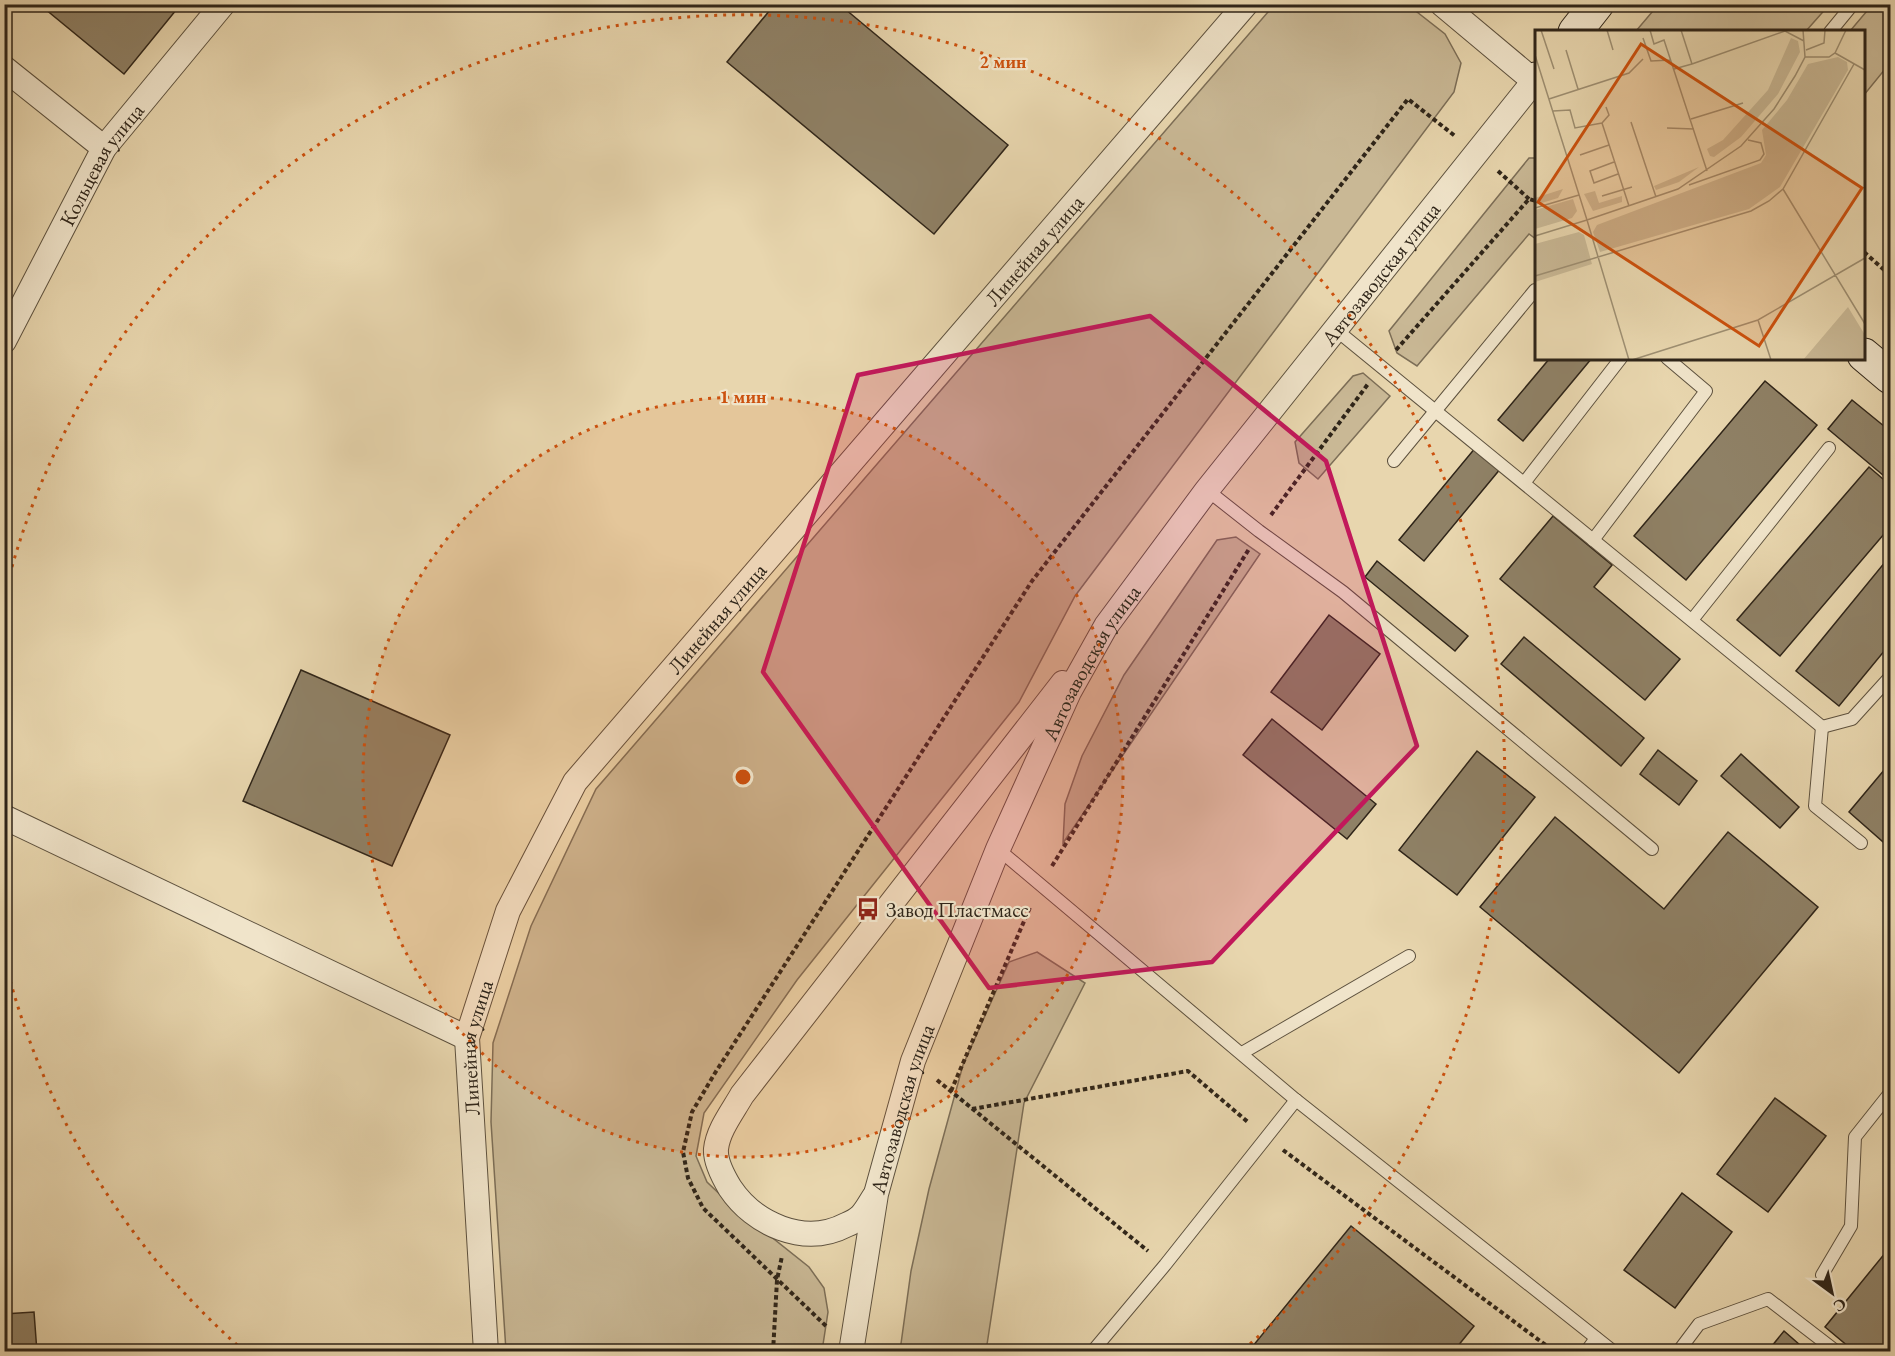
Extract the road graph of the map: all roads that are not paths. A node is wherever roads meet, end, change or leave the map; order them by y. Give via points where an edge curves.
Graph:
1 (223, 4) edge
2 (1246, 4) edge
3 (1442, 4) edge
4 (1597, 4) edge
5 (1853, 4) edge
6 (1577, 30) edge
7 (1832, 30) edge
8 (4, 68) edge
9 (1535, 80) edge
10 (1535, 82) edge
11 (104, 148) junction
12 (1535, 290) edge
13 (1335, 329) junction
14 (4, 341) edge
15 (1865, 357) edge
16 (1619, 360) edge
17 (1669, 360) edge
18 (1890, 377) edge
19 (1435, 411) junction
20 (1830, 448) dead end
21 (1394, 461) dead end
22 (1524, 483) junction
23 (1207, 490) junction
24 (1593, 540) junction
25 (1692, 620) junction
26 (1106, 626) junction
27 (1890, 676) edge
28 (1822, 727) junction
29 (4, 817) edge
30 (1861, 843) dead end
31 (998, 849) junction
32 (1652, 849) dead end
33 (1409, 956) dead end
34 (467, 1038) junction
35 (1242, 1053) junction
36 (1890, 1093) edge
37 (1296, 1100) junction
38 (876, 1194) junction
39 (1822, 1275) dead end
40 (1596, 1338) junction
41 (851, 1350) edge
42 (486, 1352) edge
43 (1092, 1352) edge
44 (1586, 1352) edge
45 (1614, 1352) edge
46 (1678, 1352) edge
47 (1837, 1352) edge

1 - 11 street, Кольцевая улица
2 - 34 street, Линейная улица via 576,782 508,911
3 - 9 street
4 - 6 main road
5 - 7 lane
8 - 11 street
10 - 13 street, Автозаводская улица
11 - 14 street, Кольцевая улица
12 - 19 lane
13 - 19 lane
13 - 23 street, Автозаводская улица
15 - 18 main road
16 - 22 lane
17 - 24 lane via 1706,391
19 - 21 lane
19 - 22 lane
20 - 25 lane
22 - 24 lane
23 - 26 street, Автозаводская улица
23 - 32 lane via 1342,592
24 - 25 lane
25 - 28 lane
26 - 31 street, Автозаводская улица via 1069,692
26 - 38 street via 742,1095 724,1125 716,1150 723,1177 739,1200 763,1220 786,1231 812,1235 838,1229 860,1217
27 - 28 lane via 1852,719
28 - 30 lane via 1815,806
29 - 34 street
31 - 35 lane
31 - 38 street, Автозаводская улица via 913,1061
33 - 35 lane
34 - 42 street, Линейная улица
35 - 37 lane
36 - 39 lane via 1855,1137 1851,1226
37 - 40 lane
37 - 43 lane
38 - 41 street, Автозаводская улица
40 - 44 lane
40 - 45 lane
46 - 47 lane via 1699,1324 1768,1299

